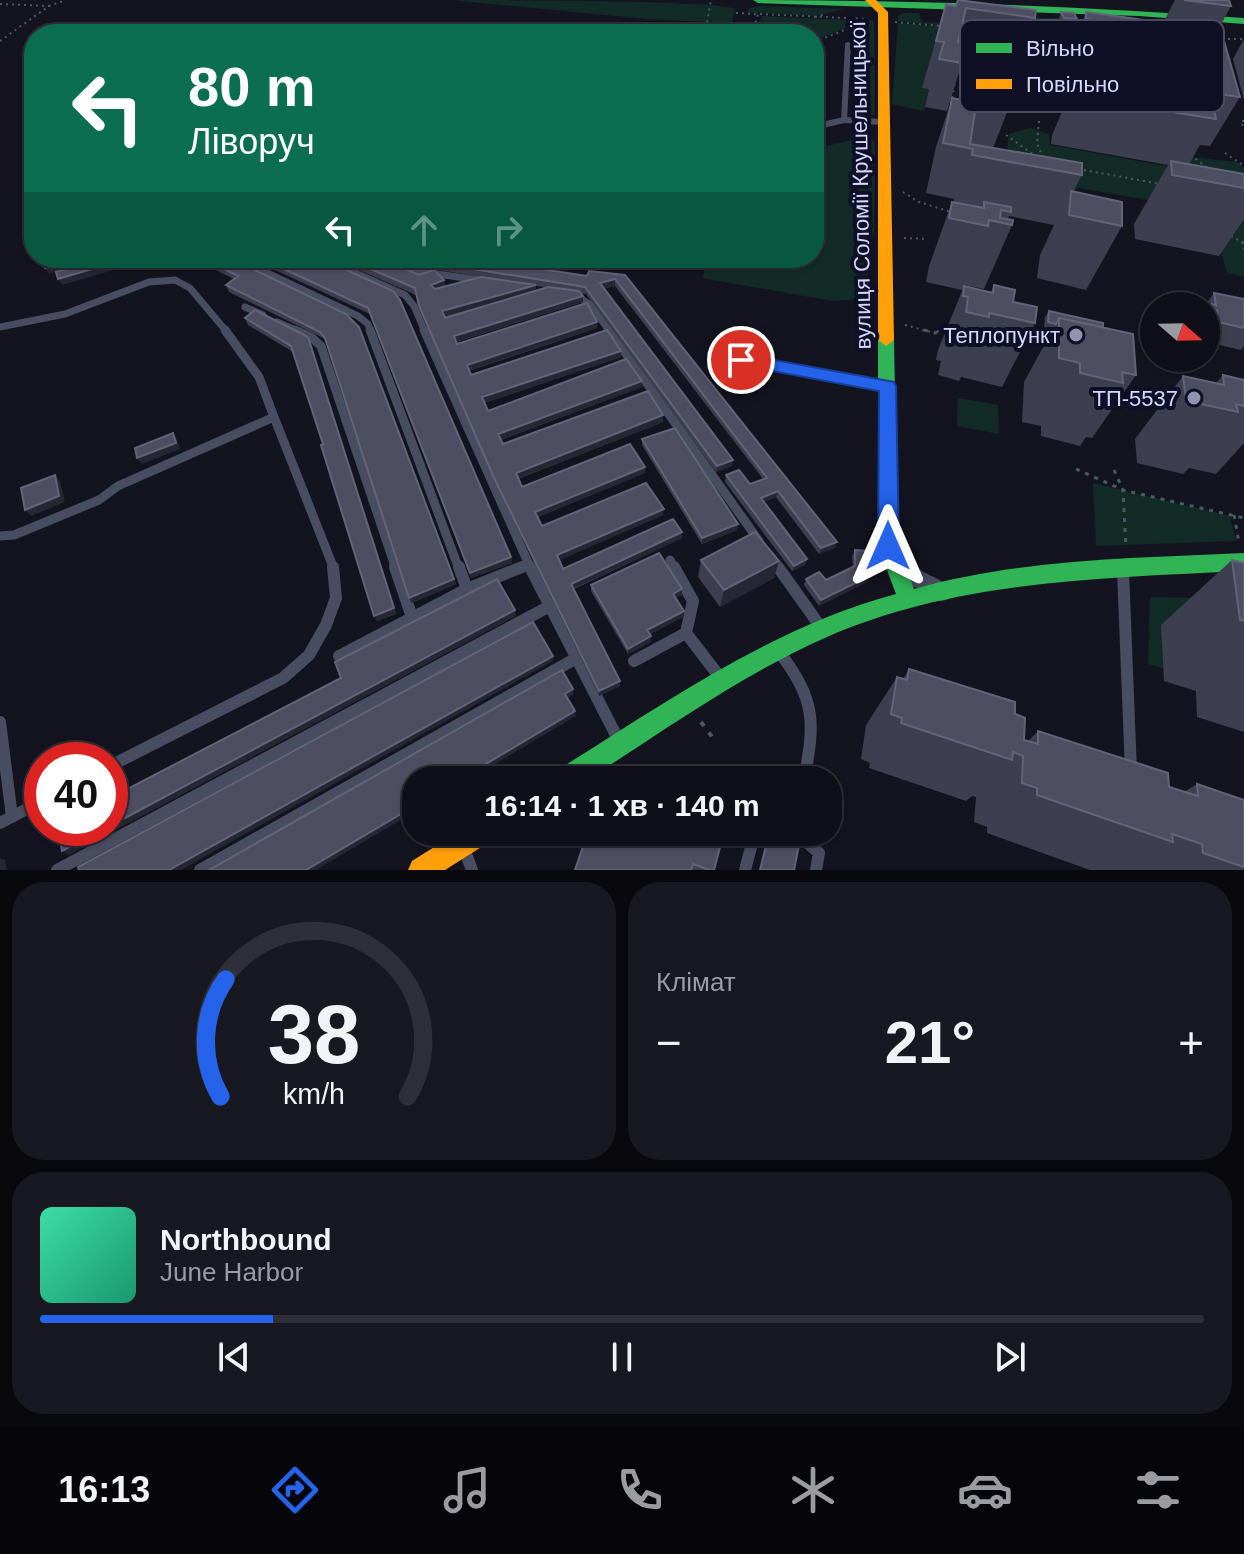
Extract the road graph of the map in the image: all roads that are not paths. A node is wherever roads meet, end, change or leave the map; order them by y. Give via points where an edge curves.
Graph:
1 (1160, 0) edge
2 (758, 7) edge
3 (1139, 7) edge
4 (871, 10) edge
5 (1180, 15) junction
6 (1244, 23) edge
7 (848, 45) dead end
8 (844, 120) junction
9 (883, 122) junction
10 (824, 125) edge
11 (257, 268) edge
12 (344, 268) edge
13 (410, 270) edge
14 (505, 284) edge
15 (568, 293) edge
16 (245, 307) dead end
17 (0, 327) edge
18 (712, 354) dead end
19 (888, 386) junction
20 (274, 417) junction
21 (0, 536) edge
22 (888, 546) junction
23 (670, 560) dead end
24 (1118, 560) junction
25 (1244, 562) edge
26 (526, 565) junction
27 (467, 589) junction
28 (942, 592) junction
29 (908, 599) junction
30 (548, 607) junction
31 (412, 617) junction
32 (822, 629) junction
33 (686, 633) junction
34 (778, 651) junction
35 (339, 656) edge
36 (573, 660) junction
37 (634, 661) dead end
38 (724, 682) junction
39 (0, 722) edge
40 (622, 745) junction
41 (128, 757) edge
42 (588, 766) edge
43 (806, 766) edge
44 (1116, 776) edge
45 (1131, 781) junction
46 (1145, 785) edge
47 (24, 810) edge
48 (6, 820) edge
49 (459, 846) edge
50 (463, 846) edge
51 (751, 846) edge
52 (811, 846) edge
53 (61, 869) edge
54 (200, 870) edge
55 (421, 870) edge
56 (472, 870) edge
57 (745, 870) edge
58 (816, 870) edge

1 - 5 street
2 - 4 street
3 - 4 street
3 - 5 street
4 - 9 street, вулиця Соломії Крушельницької via 883,12
5 - 6 street
7 - 8 lane
8 - 9 lane
8 - 10 lane
9 - 19 street, вулиця Соломії Крушельницької
11 - 27 lane via 368,324
12 - 26 lane via 405,295 414,306
13 - 14 lane
15 - 32 lane via 590,304
16 - 31 lane via 321,346
17 - 20 lane via 65,314 149,282 175,280 190,288 232,338 259,377
18 - 19 lane
19 - 22 street, вулиця Соломії Крушельницької
20 - 21 lane via 118,486 99,500
20 - 41 lane via 333,562 336,598 326,625 309,655 283,678
22 - 28 street via 912,576
22 - 29 street, вулиця Соломії Крушельницької
23 - 33 lane via 693,601
24 - 25 street
24 - 28 street
24 - 45 lane
26 - 27 lane
26 - 30 lane
27 - 31 lane
28 - 29 street
29 - 32 street
30 - 36 lane
30 - 53 lane
31 - 35 lane
32 - 34 street
33 - 37 lane
33 - 38 lane
34 - 38 street
34 - 43 lane via 802,681 815,713
36 - 40 lane
36 - 54 lane
38 - 40 street
39 - 48 lane
40 - 42 street
44 - 45 lane
45 - 46 lane
47 - 48 lane
49 - 55 street
50 - 56 lane
51 - 57 lane
52 - 58 lane via 819,853

